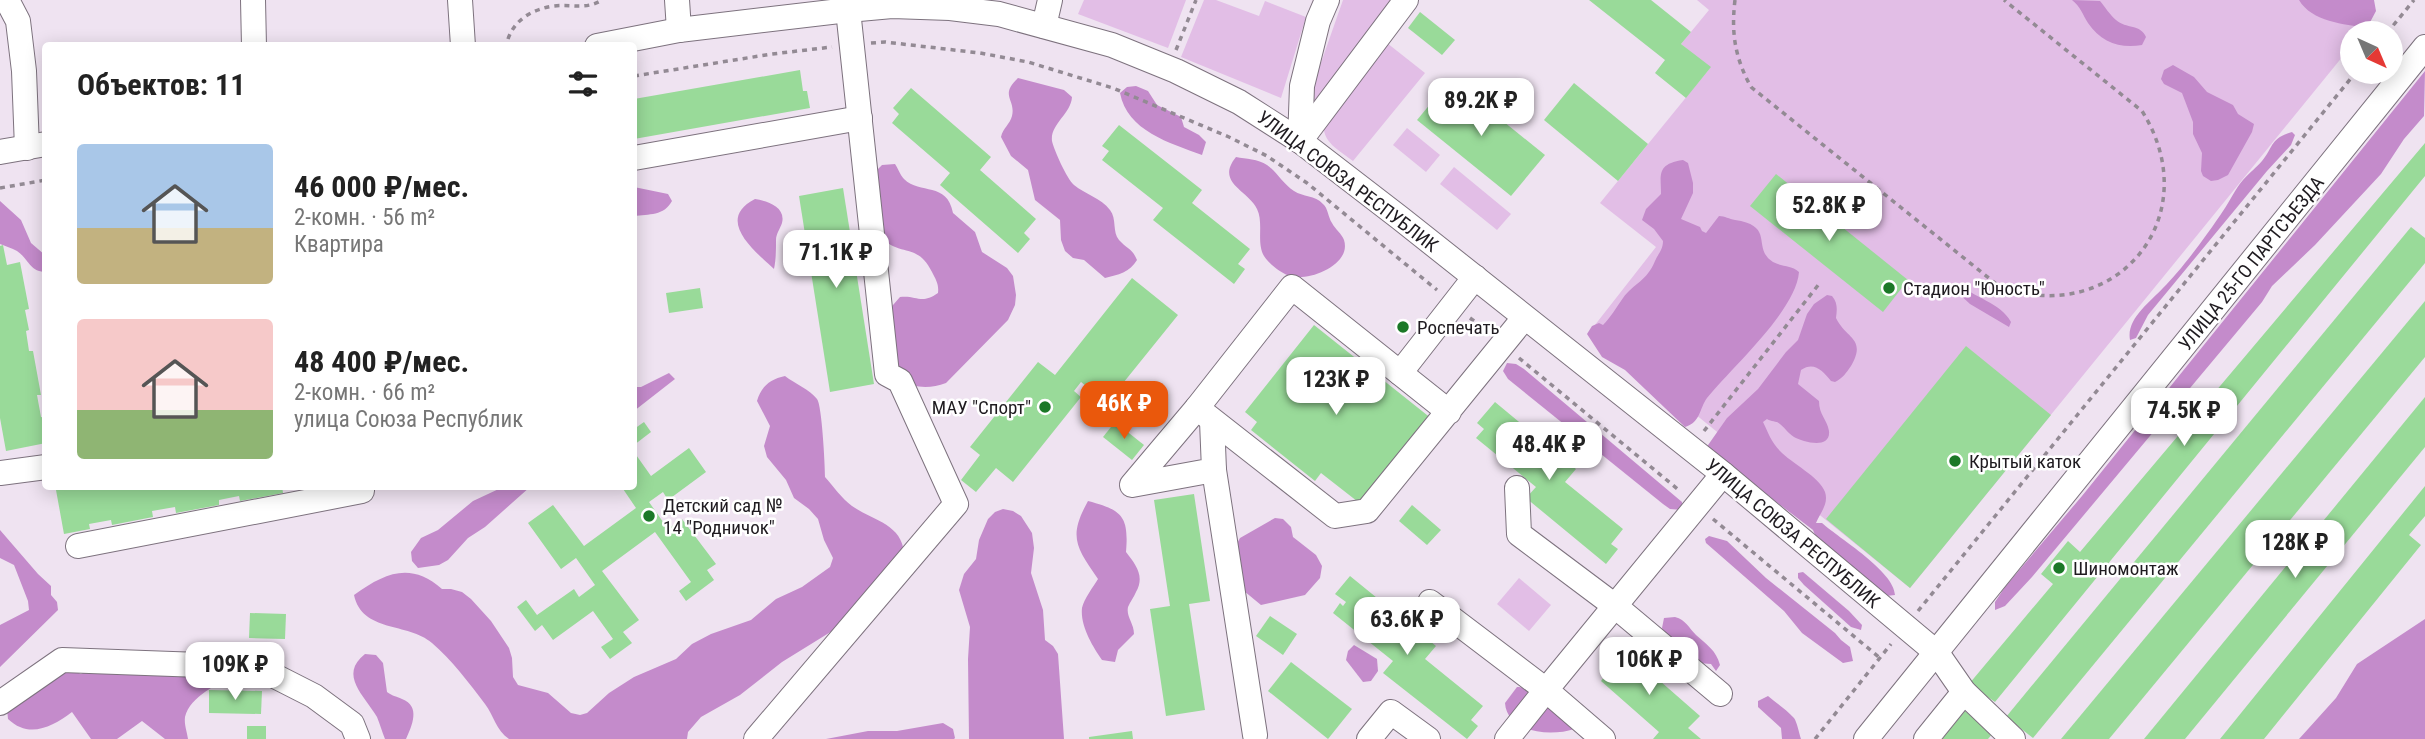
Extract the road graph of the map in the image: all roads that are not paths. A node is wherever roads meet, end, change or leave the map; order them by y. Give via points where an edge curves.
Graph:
1 (7, 0) edge
2 (253, 0) edge
3 (460, 0) edge
4 (677, 0) edge
5 (1050, 0) edge
6 (1326, 0) edge
7 (1406, 0) edge
8 (950, 4) edge
9 (848, 10) junction
10 (1044, 26) junction
11 (679, 30) junction
12 (254, 42) edge
13 (463, 42) edge
14 (618, 42) edge
15 (2425, 47) edge
16 (860, 118) junction
17 (1300, 141) junction
18 (36, 146) edge
19 (0, 152) edge
20 (637, 157) edge
21 (1475, 277) junction
22 (1524, 318) junction
23 (1400, 373) junction
24 (1448, 412) junction
25 (1205, 414) junction
26 (42, 468) edge
27 (1214, 470) junction
28 (0, 473) edge
29 (1723, 474) junction
30 (1517, 488) dead end
31 (362, 490) edge
32 (79, 546) dead end
33 (1430, 602) dead end
34 (1615, 606) junction
35 (1937, 653) junction
36 (1546, 690) junction
37 (1964, 692) junction
38 (1720, 694) dead end
39 (0, 704) edge
40 (1255, 734) dead end
41 (358, 739) edge
42 (756, 739) edge
43 (1369, 739) edge
44 (1428, 739) edge
45 (1507, 739) edge
46 (1603, 739) edge
47 (1866, 739) edge
48 (1926, 739) edge
49 (2013, 739) edge

1 - 18 street via 18,21
2 - 12 street
3 - 13 street
4 - 11 street
5 - 10 street
6 - 17 street via 1302,86
7 - 17 street
8 - 9 street, УЛИЦА СОЮЗА РЕСПУБЛИК
8 - 10 street, УЛИЦА СОЮЗА РЕСПУБЛИК
9 - 11 street, УЛИЦА СОЮЗА РЕСПУБЛИК
9 - 16 street
10 - 17 street, УЛИЦА СОЮЗА РЕСПУБЛИК via 1169,69 1238,102
11 - 14 street, УЛИЦА СОЮЗА РЕСПУБЛИК
15 - 35 street, УЛИЦА 25-ГО ПАРТСЪЕЗДА
16 - 20 street
16 - 42 street via 887,374 900,381 956,504
17 - 21 street, УЛИЦА СОЮЗА РЕСПУБЛИК
18 - 19 street
21 - 22 street, УЛИЦА СОЮЗА РЕСПУБЛИК
21 - 23 street
22 - 24 street
22 - 29 street, УЛИЦА СОЮЗА РЕСПУБЛИК
23 - 24 street
23 - 25 street via 1292,287
24 - 25 street via 1367,511 1335,516
25 - 27 street
25 - 27 street via 1132,485
26 - 28 street
27 - 40 street
29 - 34 street
29 - 35 street, УЛИЦА СОЮЗА РЕСПУБЛИК
30 - 34 street via 1519,534
31 - 32 street
33 - 36 street
34 - 36 street
34 - 38 street
35 - 37 street, УЛИЦА СОЮЗА РЕСПУБЛИК
35 - 47 street, УЛИЦА 25-ГО ПАРТСЪЕЗДА
36 - 45 street
36 - 46 street
37 - 48 street
37 - 49 street, УЛИЦА СОЮЗА РЕСПУБЛИК
39 - 41 street via 62,660 257,667 314,696 352,724
43 - 44 street via 1391,712

